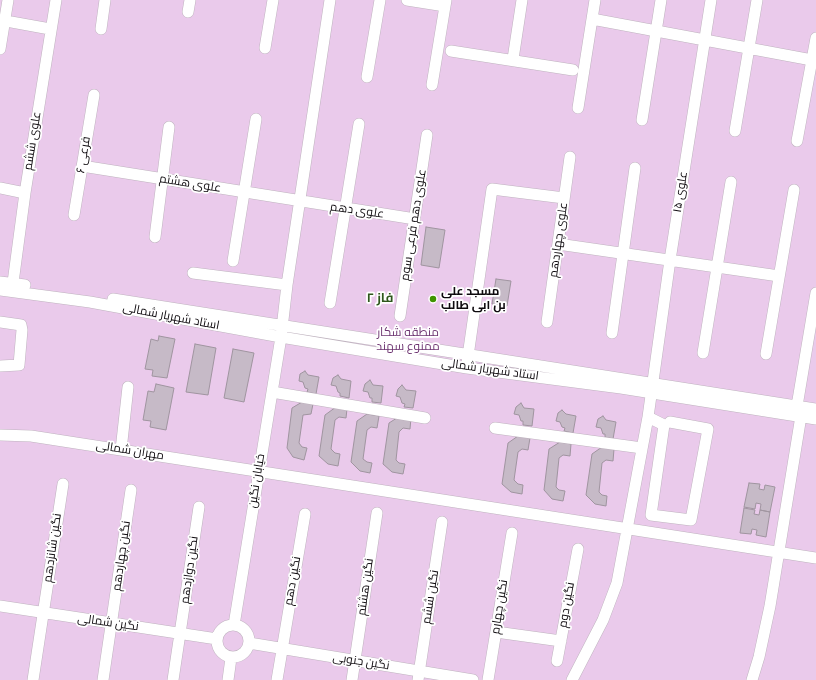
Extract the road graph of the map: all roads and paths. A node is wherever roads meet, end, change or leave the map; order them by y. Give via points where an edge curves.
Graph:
1 (8, 0) edge
2 (56, 0) edge
3 (105, 0) edge
4 (190, 0) edge
5 (273, 0) edge
6 (330, 0) edge
7 (380, 0) edge
8 (407, 0) edge
9 (522, 0) edge
10 (595, 0) edge
11 (661, 0) edge
12 (711, 0) edge
13 (757, 0) edge
14 (445, 3) edge
15 (188, 12) dead end
16 (592, 19) junction
17 (2, 20) edge
18 (50, 29) junction
19 (101, 29) dead end
20 (656, 31) junction
21 (816, 38) edge
22 (705, 40) junction
23 (265, 48) dead end
24 (749, 48) junction
25 (0, 49) edge
26 (451, 51) dead end
27 (513, 59) junction
28 (812, 60) junction
29 (573, 70) dead end
30 (367, 77) dead end
31 (432, 85) dead end
32 (94, 95) dead end
33 (578, 108) dead end
34 (256, 118) dead end
35 (642, 120) dead end
36 (359, 124) dead end
37 (169, 127) dead end
38 (735, 130) dead end
39 (427, 135) dead end
40 (797, 141) dead end
41 (570, 158) dead end
42 (82, 166) junction
43 (635, 168) dead end
44 (163, 180) junction
45 (731, 182) dead end
46 (0, 188) edge
47 (794, 190) dead end
48 (25, 193) junction
49 (244, 193) junction
50 (564, 198) junction
51 (299, 202) junction
52 (345, 209) junction
53 (74, 215) dead end
54 (415, 219) junction
55 (155, 237) dead end
56 (558, 244) junction
57 (623, 253) junction
58 (670, 260) junction
59 (233, 261) dead end
60 (718, 267) junction
61 (193, 273) dead end
62 (779, 276) junction
63 (0, 282) edge
64 (287, 286) junction
65 (13, 287) junction
66 (0, 290) edge
67 (816, 295) edge
68 (330, 303) dead end
69 (400, 316) dead end
70 (0, 322) edge
71 (547, 322) dead end
72 (282, 325) junction
73 (612, 333) dead end
74 (280, 337) junction
75 (703, 353) dead end
76 (766, 354) dead end
77 (469, 356) junction
78 (0, 366) edge
79 (467, 368) junction
80 (128, 387) dead end
81 (652, 388) junction
82 (272, 392) junction
83 (816, 409) edge
84 (799, 411) junction
85 (648, 417) junction
86 (425, 418) dead end
87 (816, 419) edge
88 (670, 422) dead end
89 (495, 428) dead end
90 (0, 435) edge
91 (642, 448) junction
92 (120, 450) junction
93 (259, 472) junction
94 (63, 484) dead end
95 (131, 490) dead end
96 (199, 507) dead end
97 (377, 513) dead end
98 (305, 514) dead end
99 (442, 522) dead end
100 (628, 529) junction
101 (512, 533) dead end
102 (578, 548) dead end
103 (779, 553) junction
104 (816, 558) edge
105 (0, 606) edge
106 (44, 613) junction
107 (113, 623) junction
108 (234, 625) junction
109 (496, 632) junction
110 (180, 634) junction
111 (217, 639) junction
112 (561, 641) junction
113 (249, 643) junction
114 (281, 649) junction
115 (231, 658) junction
116 (355, 660) junction
117 (557, 662) dead end
118 (419, 676) edge
119 (33, 680) edge
120 (103, 680) edge
121 (173, 680) edge
122 (228, 680) edge
123 (276, 680) edge
124 (352, 680) edge
125 (473, 680) edge
126 (488, 680) edge
127 (572, 680) edge
128 (752, 680) edge

1 - 17 street
2 - 18 street, علوی ششم
3 - 19 street
4 - 15 street
5 - 23 street
6 - 51 street, خیابان نگین
7 - 30 street
8 - 14 street
9 - 27 street
10 - 16 street
11 - 20 street
12 - 22 street, علوی ۱۵
13 - 24 street
14 - 31 street
16 - 20 street
16 - 33 street
17 - 18 street
17 - 25 street
18 - 48 street, علوی ششم
20 - 22 street
20 - 35 street
21 - 28 street
22 - 24 street
22 - 58 street, علوی ۱۵
24 - 28 street
24 - 38 street
26 - 27 street
27 - 29 street
28 - 40 street
32 - 42 street, فرعی ۶
34 - 49 street
36 - 52 street
37 - 44 street
39 - 54 street, علوی دهم فرعی سوم
41 - 50 street, علوی چهاردهم
42 - 44 street, علوی هشتم
42 - 53 street, فرعی ۶
43 - 57 street
44 - 49 street, علوی هشتم
44 - 55 street
45 - 60 street
46 - 48 street
47 - 62 street
48 - 65 street, علوی ششم
49 - 51 street, علوی هشتم
49 - 59 street
50 - 56 street, علوی چهاردهم
50 - 77 street via 492,189
51 - 52 street, علوی دهم
51 - 64 street, خیابان نگین
52 - 54 street, علوی دهم
52 - 68 street
54 - 69 street, علوی دهم فرعی سوم
56 - 57 street
56 - 71 street, علوی چهاردهم
57 - 58 street
57 - 73 street
58 - 60 street
58 - 81 street, علوی ۱۵
60 - 62 street
60 - 75 street
61 - 64 street
62 - 76 street
63 - 65 street, استاد شهریار شمالی
64 - 72 street, خیابان نگین
65 - 66 street, استاد شهریار شمالی
65 - 72 street, استاد شهریار شمالی
65 - 74 street, استاد شهریار شمالی
67 - 84 street
70 - 78 street via 21,325 22,330 19,365
72 - 74 street, خیابان نگین
72 - 77 street, استاد شهریار شمالی
74 - 79 street, استاد شهریار شمالی
74 - 82 street, خیابان نگین
77 - 79 street
77 - 81 street, استاد شهریار شمالی
79 - 81 street, استاد شهریار شمالی
80 - 92 street
81 - 84 street, استاد شهریار شمالی
81 - 85 street, علوی ۱۵
82 - 86 street
82 - 93 street, خیابان نگین
83 - 84 street, استاد شهریار شمالی
84 - 87 street, استاد شهریار شمالی
84 - 103 street
85 - 88 street via 664,425 651,514 691,520 708,429
85 - 91 street, علوی ۱۵
89 - 91 street
90 - 92 street, مهران شمالی via 31,436
91 - 100 street, علوی ۱۵
92 - 93 street, مهران شمالی
93 - 100 street, مهران شمالی
93 - 108 street, خیابان نگین
94 - 106 street, نگین شانزدهم
95 - 107 street, نگین چهاردهم
96 - 110 street, نگین دوازدهم
97 - 116 street, نگین هشتم
98 - 114 street, نگین دهم
99 - 118 street, نگین ششم
100 - 103 street, مهران شمالی
100 - 127 street, علوی ۱۵ via 617,583 603,620
101 - 109 street, نگین چهارم
102 - 112 street, نگین دوم
103 - 104 street, مهران شمالی
103 - 128 street via 764,635
105 - 106 street, نگین شمالی
106 - 107 street, نگین شمالی
106 - 119 street, نگین شانزدهم
107 - 110 street, نگین شمالی
107 - 120 street, نگین چهاردهم
108 - 111 street via 225,627
108 - 113 street via 246,631
109 - 112 street
109 - 126 street, نگین چهارم
110 - 111 street, نگین شمالی
110 - 121 street, نگین دوازدهم
111 - 115 street via 218,649
112 - 117 street, نگین دوم
113 - 114 street, نگین جنوبی
113 - 115 street via 241,656
114 - 116 street, نگین جنوبی
114 - 123 street, نگین دهم
115 - 122 street
116 - 118 street, نگین جنوبی
116 - 124 street, نگین هشتم
118 - 125 street, نگین جنوبی

